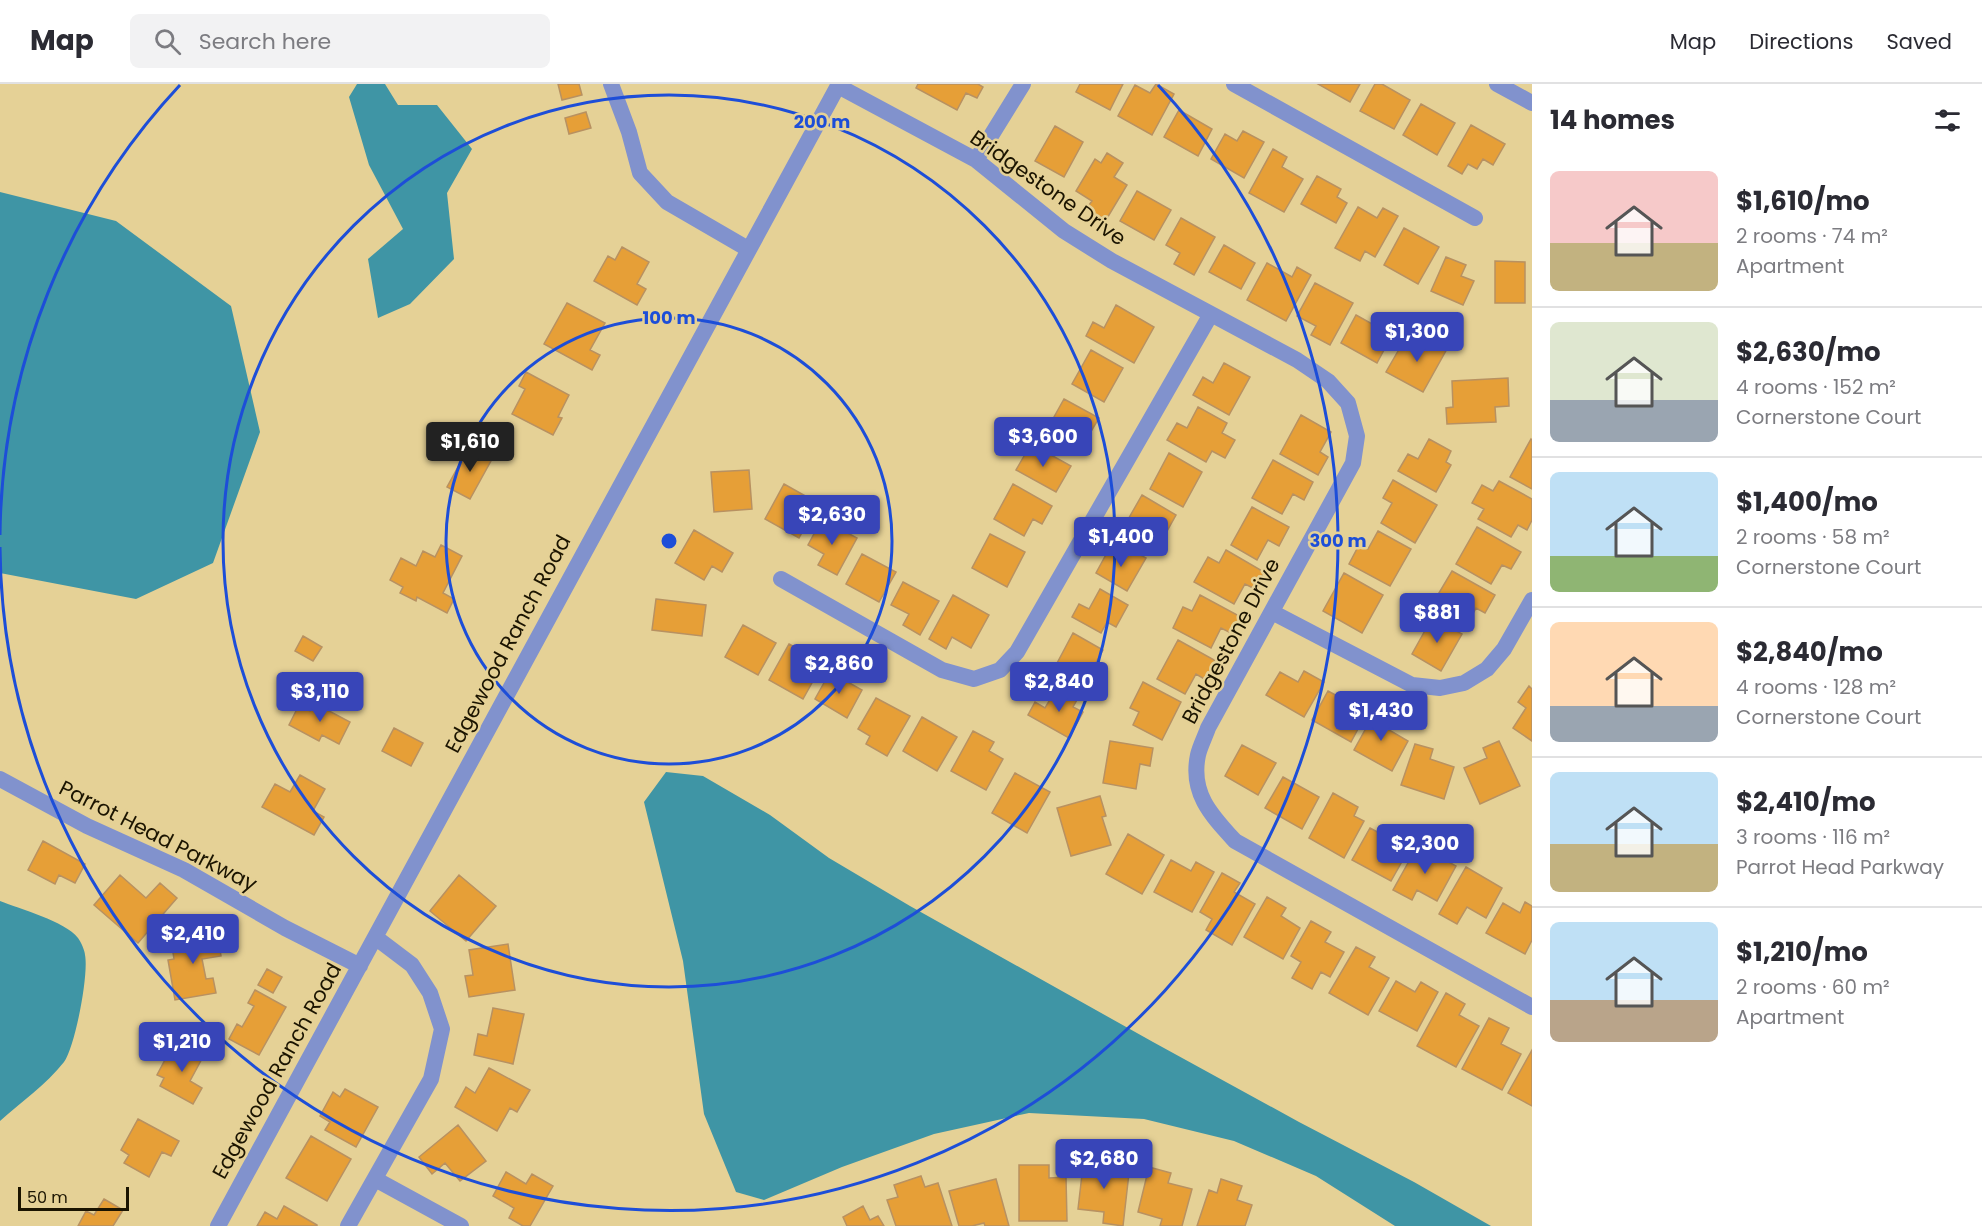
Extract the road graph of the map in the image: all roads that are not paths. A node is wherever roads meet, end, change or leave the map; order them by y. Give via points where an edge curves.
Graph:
1 (611, 84) edge
2 (1023, 84) edge
3 (1234, 84) edge
4 (1497, 84) edge
5 (838, 85) edge
6 (1531, 101) edge
7 (976, 160) junction
8 (1475, 218) dead end
9 (748, 249) junction
10 (1210, 314) junction
11 (781, 579) dead end
12 (1532, 600) edge
13 (1272, 612) junction
14 (0, 779) edge
15 (375, 937) junction
16 (360, 966) junction
17 (1532, 1007) edge
18 (375, 1179) junction
19 (219, 1226) edge
20 (348, 1226) edge
21 (461, 1226) edge

1 - 9 street via 640,173 667,202
2 - 7 street
3 - 8 street
4 - 6 street
5 - 7 street, Bridgestone Drive
5 - 9 street, Edgewood Ranch Road
7 - 10 street, Bridgestone Drive via 1064,231
9 - 15 street, Edgewood Ranch Road
10 - 11 street via 1017,652 1000,670 974,679 942,670
10 - 13 street, Bridgestone Drive via 1328,381 1348,403 1357,436 1353,463
12 - 13 street via 1504,649 1487,669 1464,682 1440,688 1412,685
13 - 17 street, Bridgestone Drive via 1208,728 1198,754 1196,785 1214,818 1235,841
14 - 16 street, Parrot Head Parkway via 87,826 184,870
15 - 16 street, Edgewood Ranch Road
15 - 18 street via 411,965 430,993 442,1029 431,1079
16 - 19 street, Edgewood Ranch Road
18 - 20 street
18 - 21 street

